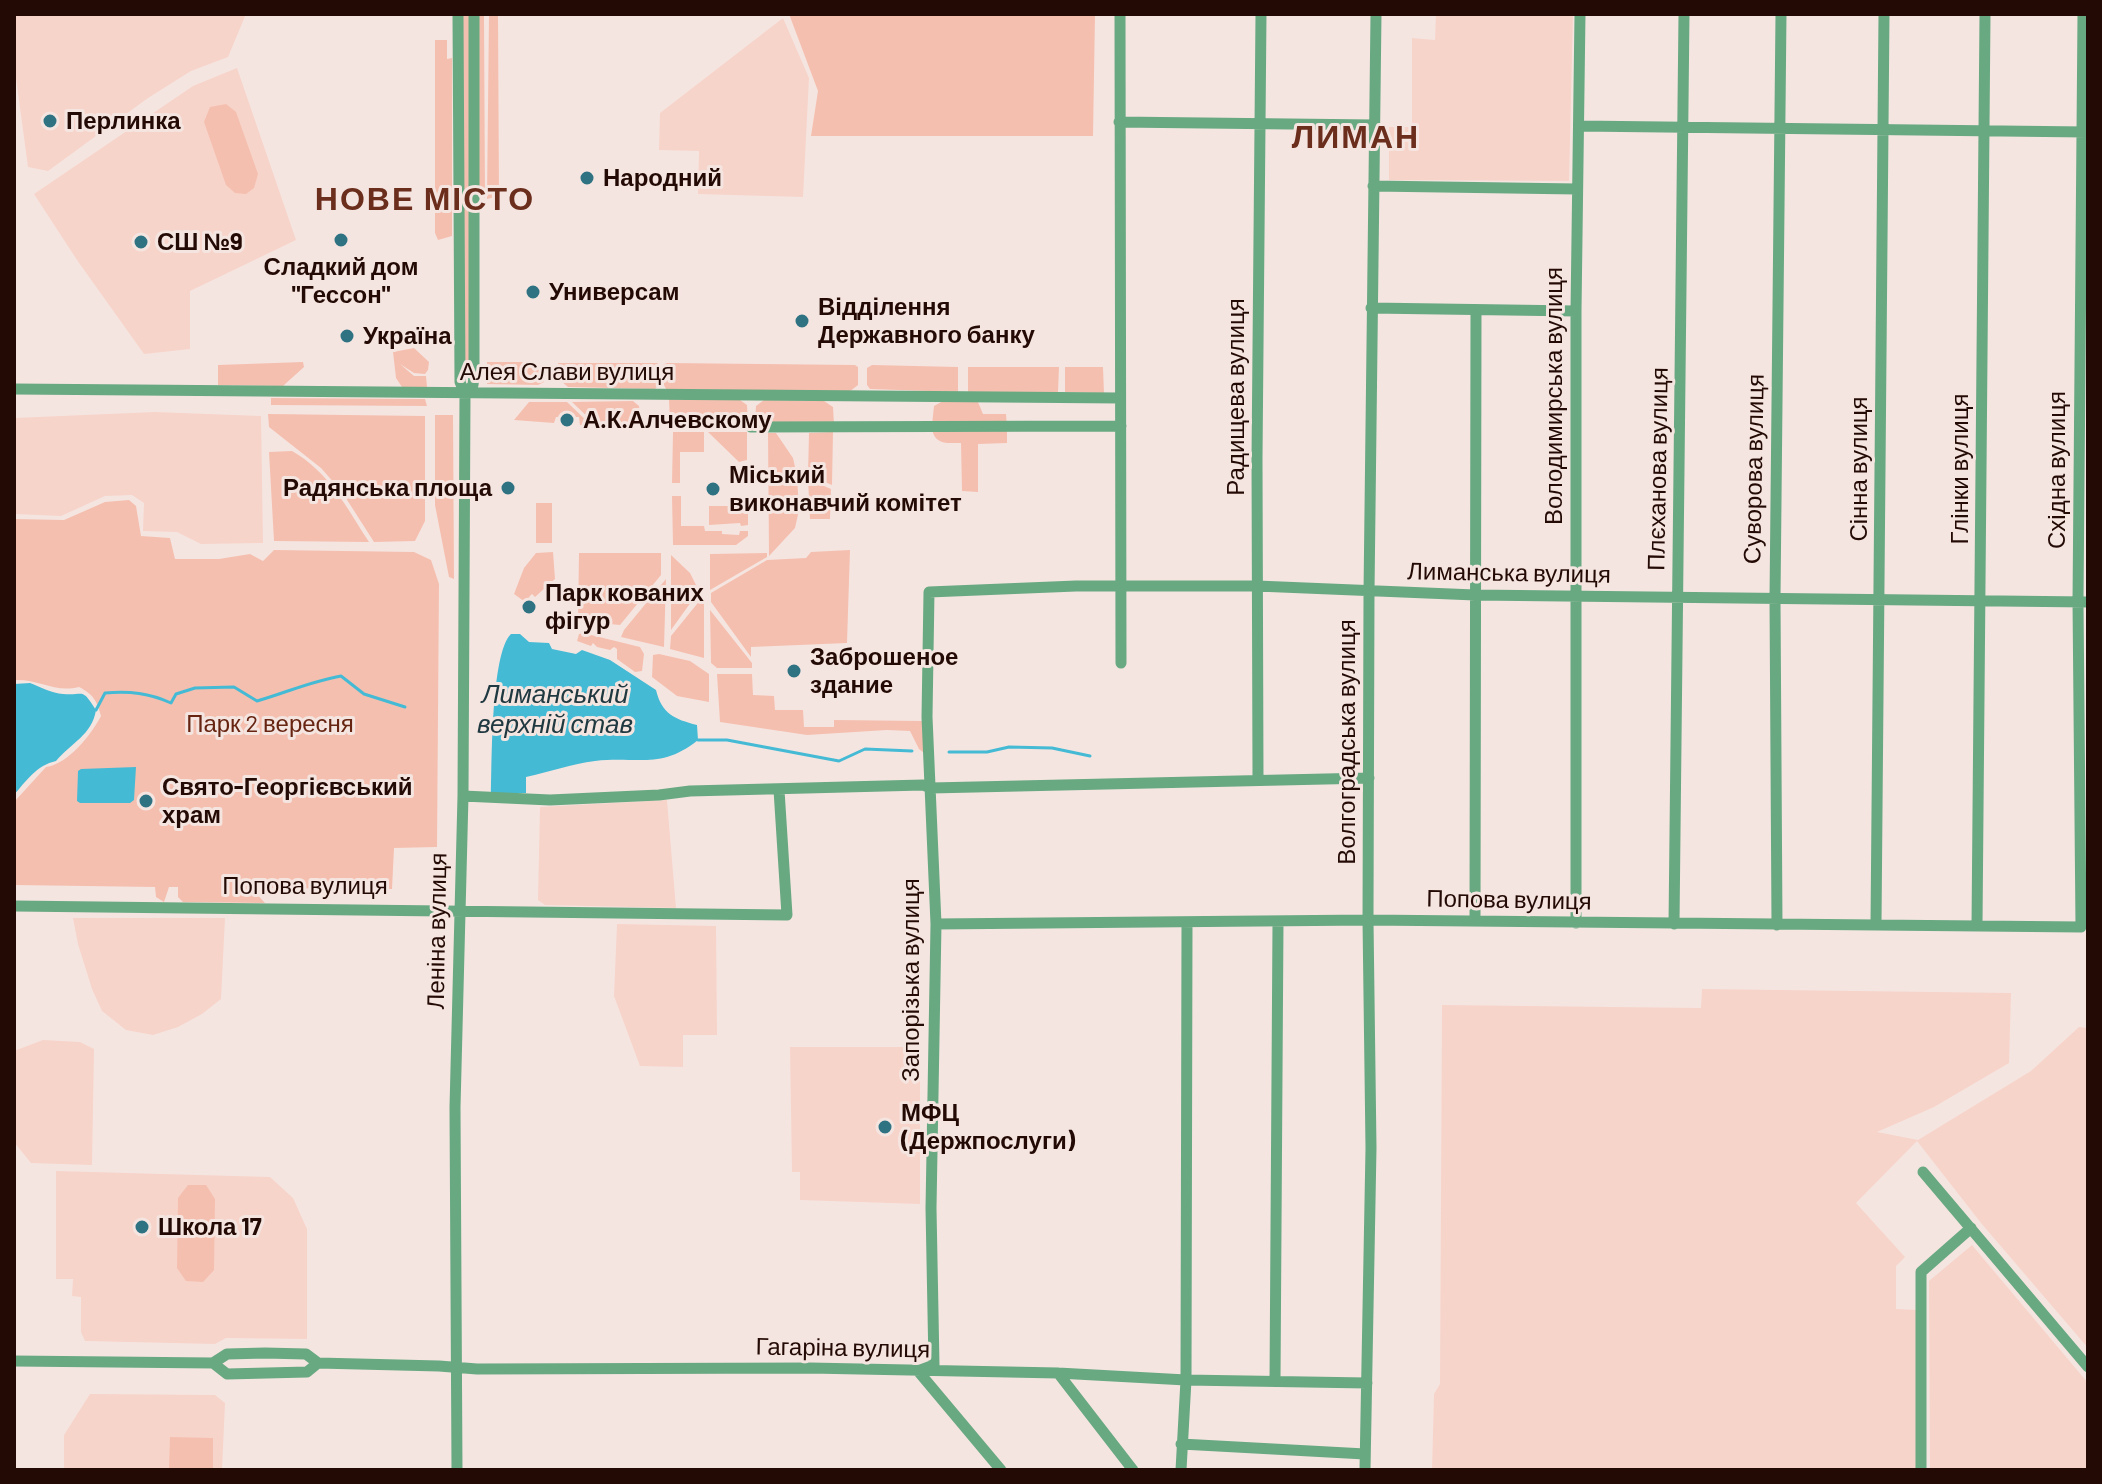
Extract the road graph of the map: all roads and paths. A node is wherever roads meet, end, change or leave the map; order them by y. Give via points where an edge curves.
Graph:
1 (458, 14) edge
2 (474, 14) edge
3 (1120, 14) edge
4 (1261, 14) edge
5 (1376, 14) edge
6 (1580, 14) edge
7 (1684, 14) edge
8 (1781, 14) edge
9 (1884, 14) edge
10 (1985, 14) edge
11 (2083, 14) edge
12 (1119, 122) junction
13 (1260, 123) junction
14 (1375, 125) junction
15 (1579, 126) junction
16 (1683, 127) junction
17 (1780, 128) junction
18 (1883, 128) junction
19 (1984, 130) junction
20 (2085, 132) edge
21 (1373, 186) junction
22 (1577, 189) junction
23 (1371, 308) junction
24 (1476, 310) junction
25 (1576, 311) junction
26 (14, 389) edge
27 (465, 394) junction
28 (1120, 398) junction
29 (1121, 426) junction
30 (751, 427) dead end
31 (1121, 586) junction
32 (1257, 586) junction
33 (929, 592) joint
34 (1369, 592) junction
35 (1475, 595) junction
36 (1576, 596) junction
37 (1679, 597) junction
38 (1775, 598) junction
39 (1880, 598) junction
40 (1981, 600) junction
41 (2083, 601) edge
42 (1121, 663) dead end
43 (1369, 778) junction
44 (1258, 779) junction
45 (931, 788) junction
46 (779, 790) junction
47 (463, 796) junction
48 (14, 906) edge
49 (458, 910) junction
50 (1368, 920) junction
51 (1475, 921) junction
52 (1278, 922) junction
53 (1187, 923) junction
54 (1576, 923) junction
55 (936, 924) junction
56 (1674, 924) junction
57 (1876, 924) junction
58 (1777, 925) junction
59 (1977, 925) junction
60 (2081, 927) joint
61 (1923, 1172) dead end
62 (1971, 1228) junction
63 (14, 1361) edge
64 (213, 1363) junction
65 (318, 1363) junction
66 (2088, 1367) edge
67 (456, 1368) junction
68 (918, 1371) junction
69 (1058, 1373) junction
70 (1186, 1380) junction
71 (1275, 1381) junction
72 (1367, 1383) junction
73 (1181, 1444) junction
74 (1365, 1454) junction
75 (457, 1470) edge
76 (1001, 1470) edge
77 (1133, 1470) edge
78 (1181, 1470) edge
79 (1365, 1470) edge
80 (1921, 1470) edge

1 - 27 street, Леніна вулиця via 460,382
2 - 27 street, Леніна вулиця via 474,376
3 - 12 street
4 - 13 street, Радищева вулиця
5 - 14 street, Волгоградська вулиця
6 - 15 street, Володимирська вулиця
7 - 16 street, Плєханова вулиця
8 - 17 street, Суворова вулиця
9 - 18 street, Сінна вулиця
10 - 19 street, Глінки вулиця
11 - 20 street, Східна вулиця
12 - 13 street
12 - 28 street
13 - 14 street
13 - 32 street, Радищева вулиця
14 - 21 street, Волгоградська вулиця
15 - 16 street
15 - 22 street, Володимирська вулиця
16 - 17 street
16 - 37 street, Плєханова вулиця
17 - 18 street
17 - 38 street, Суворова вулиця
18 - 19 street
18 - 39 street, Сінна вулиця
19 - 20 street
19 - 40 street, Глінки вулиця
20 - 41 street, Східна вулиця
21 - 22 street
21 - 23 street, Волгоградська вулиця
22 - 25 street, Володимирська вулиця
23 - 24 street
23 - 34 street, Волгоградська вулиця
24 - 25 street
24 - 35 street
25 - 36 street, Володимирська вулиця
26 - 27 street, Алея Слави вулиця
27 - 28 street, Алея Слави вулиця
27 - 47 street, Леніна вулиця
28 - 29 street
29 - 30 street
29 - 31 street
31 - 32 street, Лиманська вулиця
31 - 33 street, Лиманська вулиця
31 - 42 street
32 - 34 street, Лиманська вулиця
32 - 44 street, Радищева вулиця
33 - 45 street, Запорізька вулиця
34 - 35 street, Лиманська вулиця
34 - 43 street, Волгоградська вулиця
35 - 36 street, Лиманська вулиця
35 - 51 street
36 - 37 street, Лиманська вулиця
36 - 54 street, Володимирська вулиця
37 - 38 street, Лиманська вулиця
37 - 56 street, Плєханова вулиця
38 - 39 street, Лиманська вулиця
38 - 58 street, Суворова вулиця
39 - 40 street, Лиманська вулиця
39 - 57 street, Сінна вулиця
40 - 41 street, Лиманська вулиця
40 - 59 street, Глінки вулиця
41 - 60 street, Східна вулиця
43 - 44 street
43 - 50 street, Волгоградська вулиця
44 - 45 street
45 - 46 street
45 - 55 street, Запорізька вулиця
46 - 47 street via 550,800
46 - 49 street, Попова вулиця via 787,915
47 - 49 street, Леніна вулиця
48 - 49 street, Попова вулиця
49 - 67 street, Леніна вулиця
50 - 51 street, Попова вулиця
50 - 52 street, Попова вулиця
50 - 72 street, Волгоградська вулиця
51 - 54 street, Попова вулиця
52 - 53 street, Попова вулиця
52 - 71 street
53 - 55 street, Попова вулиця
53 - 70 street
54 - 56 street, Попова вулиця
55 - 68 street, Запорізька вулиця via 934,1365
56 - 58 street, Попова вулиця
57 - 58 street, Попова вулиця
57 - 59 street, Попова вулиця
59 - 60 street, Попова вулиця
61 - 62 street
62 - 66 street
62 - 80 street via 1921,1272
63 - 64 street, Гагаріна вулиця
64 - 65 street, Гагаріна вулиця via 227,1354 265,1353 306,1354
64 - 65 street, Гагаріна вулиця via 227,1374 307,1372
65 - 67 street, Гагаріна вулиця
67 - 68 street, Гагаріна вулиця
67 - 75 street, Леніна вулиця
68 - 69 street, Гагаріна вулиця
68 - 76 street
69 - 70 street, Гагаріна вулиця
69 - 77 street
70 - 71 street, Гагаріна вулиця
70 - 73 street
71 - 72 street, Гагаріна вулиця
72 - 74 street, Волгоградська вулиця
73 - 74 street
73 - 78 street
74 - 79 street, Волгоградська вулиця

